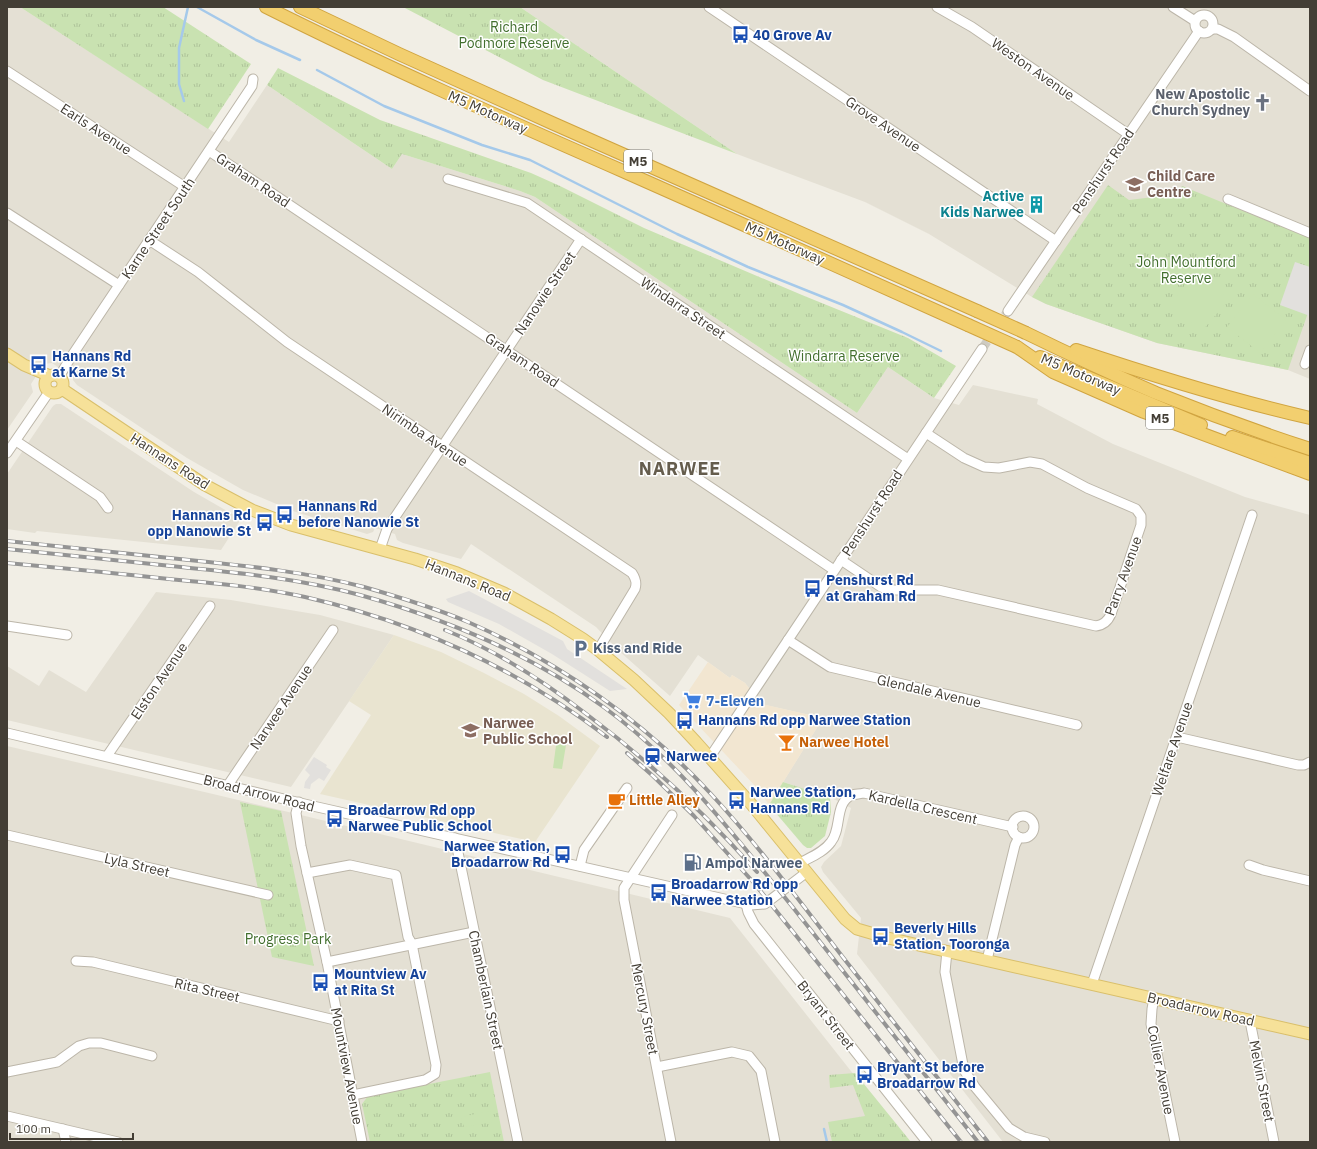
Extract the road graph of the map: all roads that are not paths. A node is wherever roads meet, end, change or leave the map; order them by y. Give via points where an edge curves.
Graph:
1 (266, 7) edge
2 (300, 7) edge
3 (709, 7) edge
4 (937, 7) edge
5 (1173, 7) edge
6 (1215, 7) edge
7 (1210, 16) junction
8 (1195, 21) junction
9 (1212, 28) junction
10 (1199, 31) junction
11 (7, 71) edge
12 (253, 78) dead end
13 (1310, 92) edge
14 (1128, 134) junction
15 (209, 151) junction
16 (448, 179) dead end
17 (185, 187) junction
18 (1228, 200) dead end
19 (7, 213) edge
20 (1310, 233) edge
21 (581, 239) junction
22 (150, 240) junction
23 (1056, 241) junction
24 (119, 286) junction
25 (1008, 311) tunnel mouth
26 (1026, 333) junction
27 (1017, 347) junction
28 (982, 349) tunnel mouth
29 (507, 350) junction
30 (1310, 350) edge
31 (7, 354) edge
32 (1305, 364) dead end
33 (51, 382) junction
34 (1310, 418) edge
35 (926, 433) junction
36 (16, 441) junction
37 (442, 446) junction
38 (1310, 449) edge
39 (7, 453) edge
40 (908, 459) junction
41 (1310, 463) edge
42 (1310, 474) edge
43 (108, 508) dead end
44 (1252, 515) dead end
45 (380, 549) junction
46 (841, 560) junction
47 (834, 570) junction
48 (210, 606) dead end
49 (7, 626) edge
50 (333, 630) dead end
51 (67, 635) dead end
52 (788, 640) junction
53 (598, 650) junction
54 (1077, 725) dead end
55 (7, 733) edge
56 (1177, 736) junction
57 (108, 756) junction
58 (710, 757) junction
59 (1310, 762) edge
60 (228, 785) junction
61 (627, 788) dead end
62 (299, 802) junction
63 (672, 815) dead end
64 (1012, 827) junction
65 (7, 835) edge
66 (1019, 837) junction
67 (455, 838) junction
68 (1249, 865) dead end
69 (580, 866) junction
70 (804, 868) junction
71 (307, 873) junction
72 (631, 878) junction
73 (1310, 881) edge
74 (268, 895) dead end
75 (746, 904) junction
76 (474, 932) junction
77 (412, 944) junction
78 (948, 951) junction
79 (987, 960) junction
80 (76, 961) dead end
81 (326, 962) junction
82 (1092, 984) junction
83 (1154, 998) junction
84 (339, 1021) junction
85 (1250, 1021) junction
86 (1310, 1034) edge
87 (152, 1056) dead end
88 (657, 1067) junction
89 (7, 1072) edge
90 (353, 1095) junction
91 (7, 1116) edge
92 (63, 1129) junction
93 (66, 1142) edge
94 (118, 1142) edge
95 (362, 1142) edge
96 (518, 1142) edge
97 (672, 1142) edge
98 (775, 1142) edge
99 (927, 1142) edge
100 (1045, 1142) edge
101 (1175, 1142) edge
102 (1274, 1142) edge

1 - 27 highway, M5 Motorway / M5, bridge via 479,108
2 - 26 highway, M5 Motorway / M5, bridge
3 - 23 street, Grove Avenue
4 - 14 street, Weston Avenue via 972,27
5 - 8 street
6 - 7 street
7 - 8 street via 1201,15
7 - 9 street via 1213,20
8 - 10 street via 1195,27
9 - 10 street via 1207,33
9 - 13 street via 1234,37
10 - 14 street, Penshurst Road
11 - 17 street, Earls Avenue
12 - 15 street, Karne Street South via 252,86
14 - 23 street, Penshurst Road
15 - 17 street, Karne Street South
15 - 29 street, Graham Road
16 - 21 street, Windarra Street via 527,203
17 - 22 street, Karne Street South
18 - 20 street
19 - 24 street
21 - 29 street, Nanowie Street
21 - 40 street, Windarra Street
22 - 24 street, Karne Street South
22 - 37 street, Nirimba Avenue via 198,272 287,342
23 - 25 street, Penshurst Road
24 - 33 street, Karne Street South
26 - 34 highway via 1171,381
26 - 38 highway, M5 Motorway / M5 via 1158,393
27 - 41 highway, M5 Motorway / M5 via 1183,418
27 - 42 highway, M5 via 1053,372 1136,409
28 - 35 street, Penshurst Road
29 - 37 street, Nanowie Street
29 - 47 street, Graham Road
30 - 32 street
31 - 33 main road
33 - 36 street, Karne Street South
33 - 45 main road, Hannans Road via 64,384 62,389 205,485 252,510 291,525
35 - 40 street, Penshurst Road
35 - 46 street, Parry Avenue via 977,465 998,468 1036,462 1136,509 1141,516 1141,525 1108,620 1096,626 938,590 889,590
36 - 39 street, Karne Street South
36 - 43 street via 100,497
37 - 45 street, Nanowie Street via 387,529
37 - 53 street, Nirimba Avenue via 632,573 636,582 635,589
40 - 46 street, Penshurst Road
44 - 56 street, Welfare Avenue
45 - 53 main road, Hannans Road via 437,566 493,588 551,619
46 - 47 street, Penshurst Road
47 - 52 street, Penshurst Road
48 - 57 street, Elston Avenue
49 - 51 street
50 - 60 street, Narwee Avenue
52 - 54 street, Glendale Avenue via 830,668
52 - 58 street, Penshurst Road
53 - 58 main road, Hannans Road via 669,713
55 - 57 street, Broad Arrow Road
56 - 59 street via 1298,765
56 - 82 street, Welfare Avenue
57 - 60 street, Broad Arrow Road
58 - 70 main road, Hannans Road
60 - 62 street, Broad Arrow Road
61 - 69 street via 584,850
62 - 67 street, Broad Arrow Road
62 - 71 street, Mountview Avenue via 296,812
63 - 72 street, Mercury Street
64 - 66 street
64 - 66 street via 1021,817 1032,821 1032,833 1025,838
64 - 70 street, Kardella Crescent via 864,794 853,795 842,806 831,843
65 - 74 street, Lyla Street
66 - 79 street
67 - 69 street, Broad Arrow Road
67 - 76 street, Chamberlain Street
68 - 73 street
69 - 72 street, Broad Arrow Road
70 - 75 street, Broad Arrow Road via 765,904
70 - 78 main road via 835,907 857,929
71 - 77 street via 350,865 396,875 408,937
71 - 81 street, Mountview Avenue
72 - 75 street, Broad Arrow Road
72 - 88 street, Mercury Street via 624,888 624,900
75 - 99 street, Bryant Street via 754,924
76 - 77 street
76 - 96 street, Chamberlain Street
77 - 81 street
77 - 90 street via 436,1064 435,1074 425,1080
78 - 79 main road
78 - 100 street via 945,972 964,1070 1009,1128 1024,1137
79 - 82 main road
80 - 84 street, Rita Street via 93,962
81 - 84 street, Mountview Avenue
82 - 83 main road, Broadarrow Road
83 - 85 main road, Broadarrow Road
83 - 101 street, Collier Avenue via 1151,1024
84 - 90 street, Mountview Avenue
85 - 86 main road, Broadarrow Road
85 - 102 street, Melvin Street
87 - 89 street via 101,1043 89,1043 80,1046 57,1062
88 - 97 street, Mercury Street
88 - 98 street via 732,1052 749,1056 761,1071
90 - 95 street, Mountview Avenue
91 - 92 street
92 - 93 street
92 - 94 street

